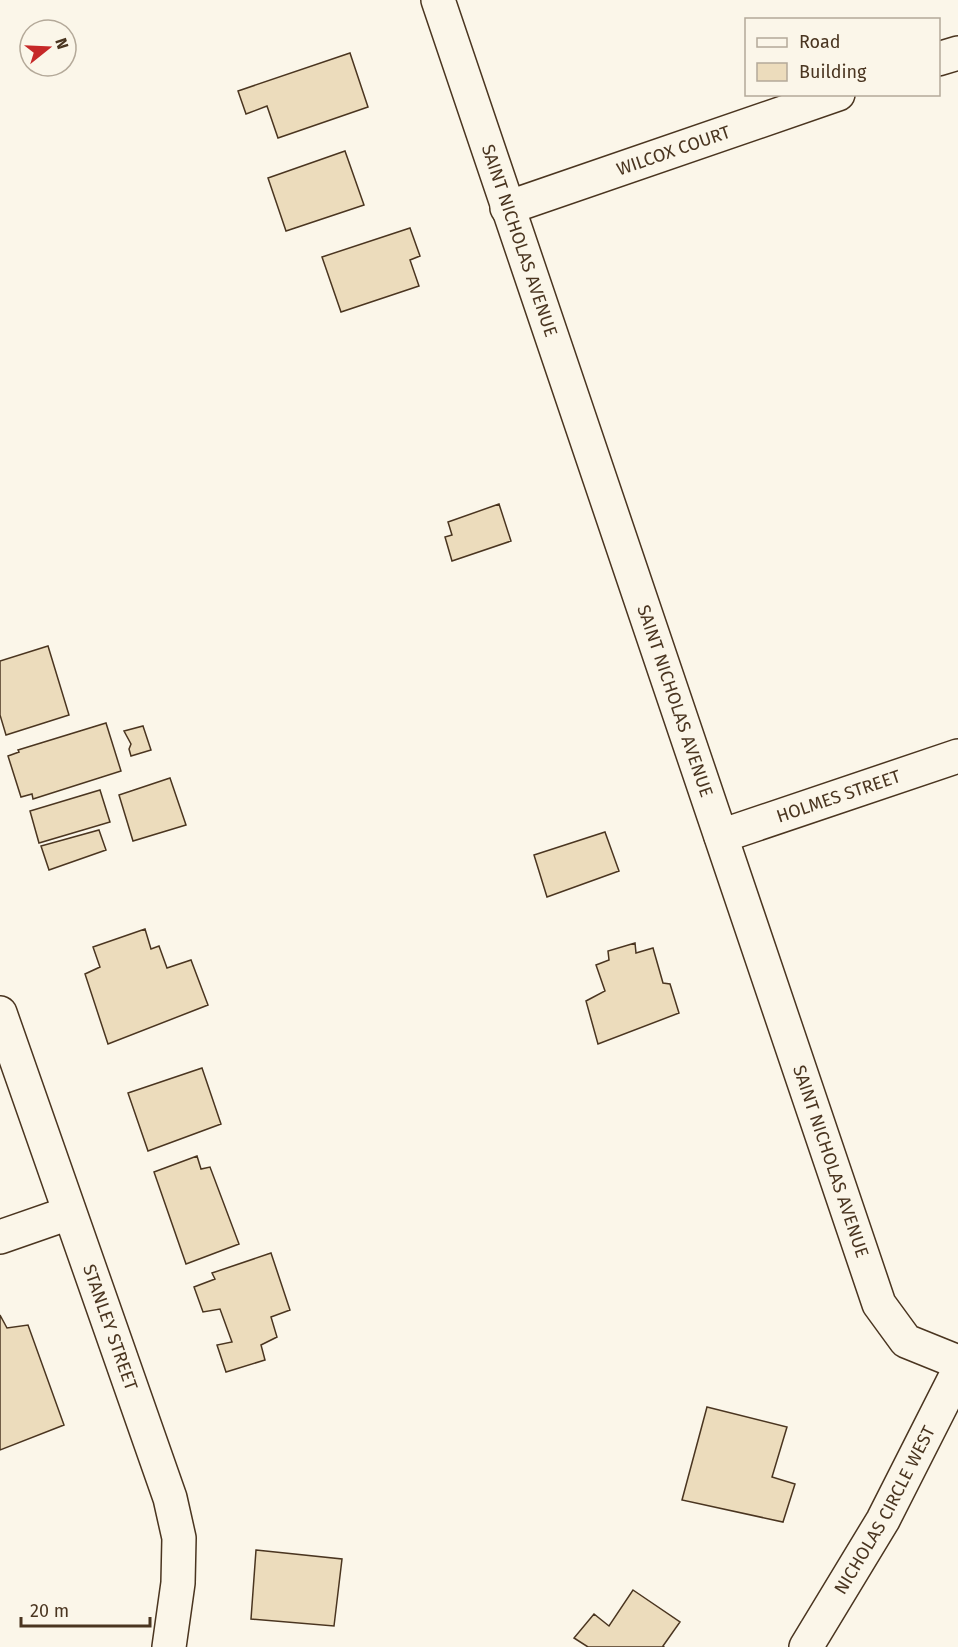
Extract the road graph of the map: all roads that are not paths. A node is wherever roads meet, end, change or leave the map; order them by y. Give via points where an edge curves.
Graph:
1 (438, 0) edge
2 (958, 52) edge
3 (940, 59) edge
4 (832, 96) edge
5 (507, 208) junction
6 (958, 756) edge
7 (722, 837) junction
8 (0, 1013) edge
9 (69, 1213) junction
10 (0, 1237) edge
11 (958, 1362) edge
12 (958, 1372) edge
13 (169, 1647) edge
14 (806, 1647) edge

1 - 5 street, SAINT NICHOLAS AVENUE
2 - 3 street
4 - 5 street, WILCOX COURT
5 - 7 street, SAINT NICHOLAS AVENUE
6 - 7 street, HOLMES STREET
7 - 11 street, SAINT NICHOLAS AVENUE via 879,1304 906,1341
8 - 9 street, STANLEY STREET
9 - 10 street
9 - 13 street, STANLEY STREET via 170,1498 179,1549
12 - 14 street, NICHOLAS CIRCLE WEST via 883,1520

